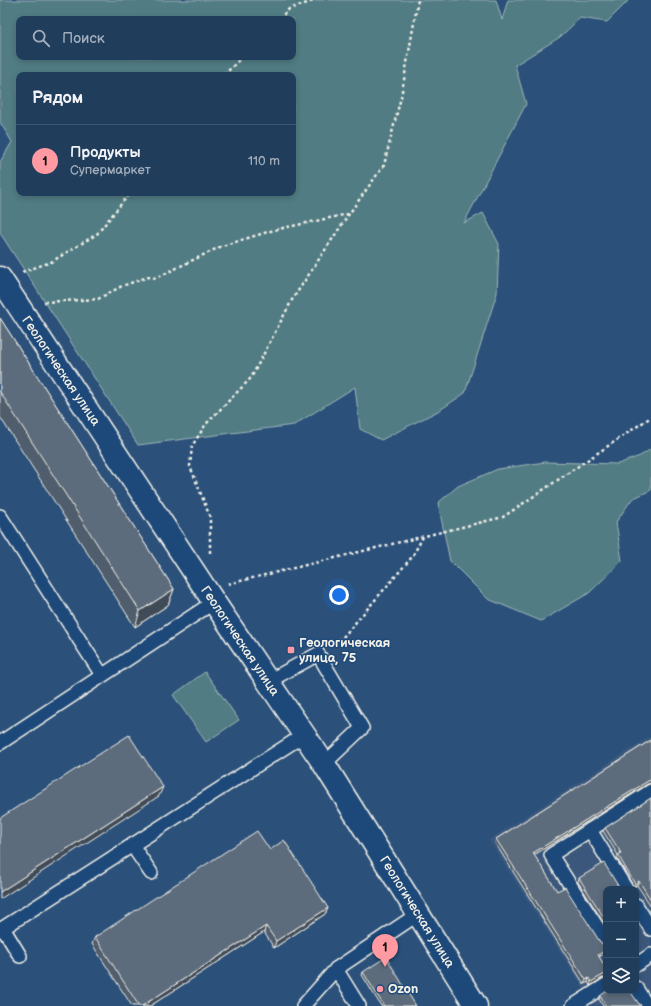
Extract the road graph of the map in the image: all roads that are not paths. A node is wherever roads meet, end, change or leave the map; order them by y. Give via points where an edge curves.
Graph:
1 (1, 279) edge
2 (0, 516) edge
3 (210, 596) junction
4 (102, 675) junction
5 (267, 682) junction
6 (304, 735) junction
7 (0, 743) edge
8 (324, 764) junction
9 (651, 791) edge
10 (590, 830) junction
11 (132, 845) junction
12 (151, 873) dead end
13 (624, 886) edge
14 (639, 910) edge
15 (418, 914) junction
16 (1, 929) edge
17 (651, 929) edge
18 (603, 936) edge
19 (651, 955) edge
20 (20, 956) dead end
21 (639, 963) edge
22 (336, 968) junction
23 (603, 987) edge
24 (639, 993) edge
25 (303, 1006) edge
26 (359, 1006) edge
27 (476, 1006) edge
28 (573, 1006) edge
29 (647, 1006) edge

1 - 3 street, Геологическая улица
2 - 4 lane
3 - 4 lane
3 - 5 street, Геологическая улица
4 - 7 lane
5 - 6 street, Геологическая улица
5 - 8 lane via 318,654 362,728
6 - 8 street, Геологическая улица
6 - 11 lane
8 - 15 street, Геологическая улица
9 - 10 lane
10 - 13 lane
10 - 18 lane via 551,855
11 - 12 lane
11 - 16 lane
14 - 17 lane
15 - 22 lane
15 - 27 street, Геологическая улица
16 - 20 lane
19 - 21 lane
22 - 25 lane
22 - 26 lane
23 - 28 lane
24 - 29 lane

